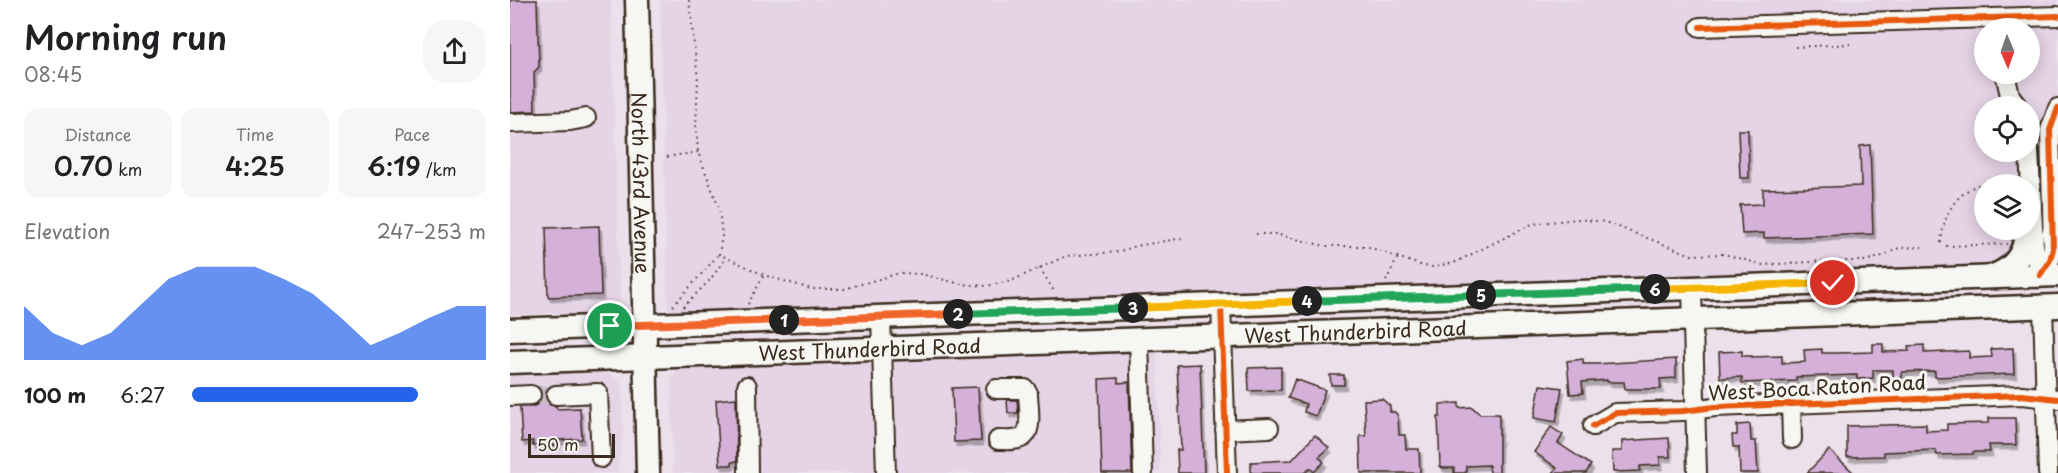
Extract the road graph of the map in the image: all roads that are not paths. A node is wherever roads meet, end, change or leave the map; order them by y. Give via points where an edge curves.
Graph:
1 (637, 0) edge
2 (2058, 16) edge
3 (2040, 18) edge
4 (1974, 23) edge
5 (1700, 27) dead end
6 (2058, 108) edge
7 (586, 118) dead end
8 (510, 123) edge
9 (2056, 238) edge
10 (2025, 240) edge
11 (2034, 240) edge
12 (1994, 277) junction
13 (1692, 288) junction
14 (2050, 292) edge
15 (1408, 298) junction
16 (1221, 304) junction
17 (1034, 311) junction
18 (881, 316) junction
19 (1692, 319) junction
20 (644, 325) junction
21 (510, 330) edge
22 (1222, 336) junction
23 (1139, 339) junction
24 (1035, 342) junction
25 (882, 347) junction
26 (645, 356) junction
27 (510, 362) edge
28 (747, 386) dead end
29 (996, 389) dead end
30 (531, 395) tunnel mouth
31 (556, 395) tunnel mouth
32 (510, 396) edge
33 (2052, 399) edge
34 (1791, 404) junction
35 (1695, 410) junction
36 (1593, 426) dead end
37 (1269, 428) dead end
38 (1225, 430) junction
39 (998, 437) dead end
40 (1792, 439) dead end
41 (601, 458) dead end
42 (750, 468) edge
43 (648, 473) edge
44 (886, 473) edge
45 (1143, 473) edge
46 (1227, 473) edge
47 (1697, 473) edge
48 (2048, 473) edge

1 - 20 main road, North 43rd Avenue
2 - 3 street
4 - 5 street
6 - 9 street via 2050,130
7 - 8 street
9 - 14 street via 2050,260
10 - 12 main road via 2019,257
11 - 14 street via 2035,253
12 - 13 main road, West Thunderbird Road
12 - 14 main road, West Thunderbird Road
13 - 15 main road, West Thunderbird Road
13 - 19 street
14 - 19 main road, West Thunderbird Road via 1999,308
14 - 33 street
15 - 16 main road, West Thunderbird Road
15 - 22 main road via 1371,309 1249,321
16 - 17 main road, West Thunderbird Road
16 - 22 street
17 - 18 main road, West Thunderbird Road
17 - 24 main road
18 - 20 main road, West Thunderbird Road
18 - 25 street
19 - 22 main road, West Thunderbird Road
19 - 35 street
20 - 21 main road, West Thunderbird Road
20 - 26 main road, North 43rd Avenue
22 - 23 main road, West Thunderbird Road
22 - 38 street
23 - 24 main road, West Thunderbird Road
23 - 45 street
24 - 25 main road, West Thunderbird Road
25 - 26 main road, West Thunderbird Road
25 - 44 street
26 - 27 main road, West Thunderbird Road
26 - 43 main road, North 43rd Avenue
28 - 42 street
29 - 39 street via 1027,390 1028,427 1024,437
30 - 32 street
31 - 41 street via 598,393
33 - 34 street, West Boca Raton Road via 2022,395
33 - 48 street
34 - 35 street, West Boca Raton Road
34 - 40 street, West Boca Raton Road
35 - 36 street, West Boca Raton Road via 1615,413
35 - 47 street
37 - 38 street
38 - 46 street

